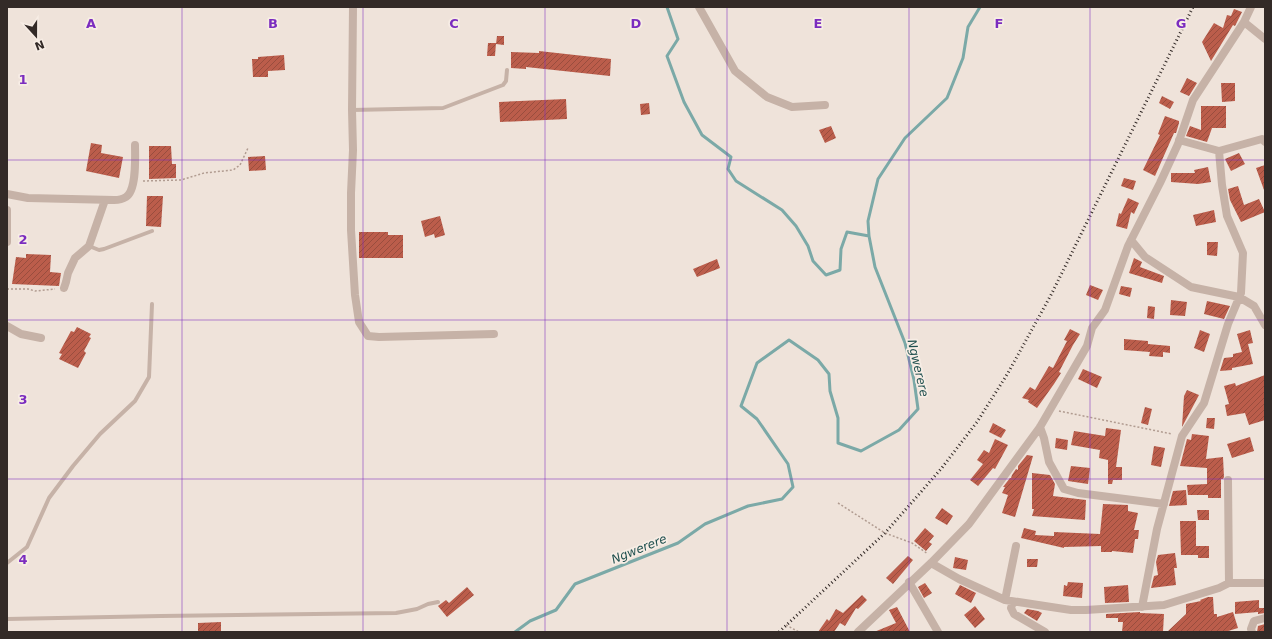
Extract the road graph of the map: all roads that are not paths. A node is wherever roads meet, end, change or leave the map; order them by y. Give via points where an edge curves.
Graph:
1 (353, 7) edge
2 (699, 7) edge
3 (1251, 7) edge
4 (1244, 22) junction
5 (1265, 39) edge
6 (507, 70) dead end
7 (825, 105) dead end
8 (352, 110) junction
9 (1179, 140) junction
10 (1265, 142) edge
11 (135, 145) dead end
12 (1220, 150) junction
13 (7, 194) edge
14 (105, 200) junction
15 (7, 210) edge
16 (152, 231) dead end
17 (1131, 240) junction
18 (7, 242) edge
19 (89, 246) junction
20 (64, 288) road end
21 (1239, 297) junction
22 (152, 304) dead end
23 (1265, 325) edge
24 (7, 326) edge
25 (494, 334) dead end
26 (41, 338) dead end
27 (1040, 427) junction
28 (1228, 480) dead end
29 (1164, 504) junction
30 (1016, 546) dead end
31 (933, 561) junction
32 (7, 563) edge
33 (909, 582) junction
34 (1229, 583) junction
35 (1265, 583) edge
36 (1009, 601) junction
37 (438, 602) dead end
38 (1142, 607) junction
39 (1265, 618) edge
40 (7, 620) edge
41 (860, 631) edge
42 (938, 632) edge
43 (1045, 632) edge
44 (1252, 632) edge

1 - 8 street
2 - 7 street via 735,71 767,97 792,106
3 - 4 street
4 - 5 street
4 - 9 street via 1193,100
6 - 8 lane via 506,81 503,84 443,108
8 - 25 street via 351,230 359,322 368,336 379,338
9 - 12 street
9 - 17 street
10 - 12 street via 1262,139
11 - 14 street via 134,181 127,197
12 - 21 street via 1227,216 1243,253
13 - 14 street via 28,198
14 - 19 street
15 - 18 street
16 - 19 lane via 104,249
17 - 21 street via 1145,257 1191,287
17 - 27 street via 1105,310 1092,328 1087,346
19 - 20 street via 75,258
21 - 23 street via 1254,306
21 - 29 street via 1204,403 1182,436
22 - 32 lane via 149,377 135,401 100,434 73,466 49,498 27,547
24 - 26 street via 21,334
27 - 29 street via 1049,462 1064,489
27 - 31 street via 969,524
28 - 34 street
29 - 38 street
30 - 36 street
31 - 33 street
31 - 36 street via 966,582
33 - 41 street
33 - 42 street
34 - 35 street
34 - 38 street via 1164,605
36 - 38 street via 1071,610
36 - 43 street via 1014,614
37 - 40 lane via 396,613
39 - 44 street via 1254,621

